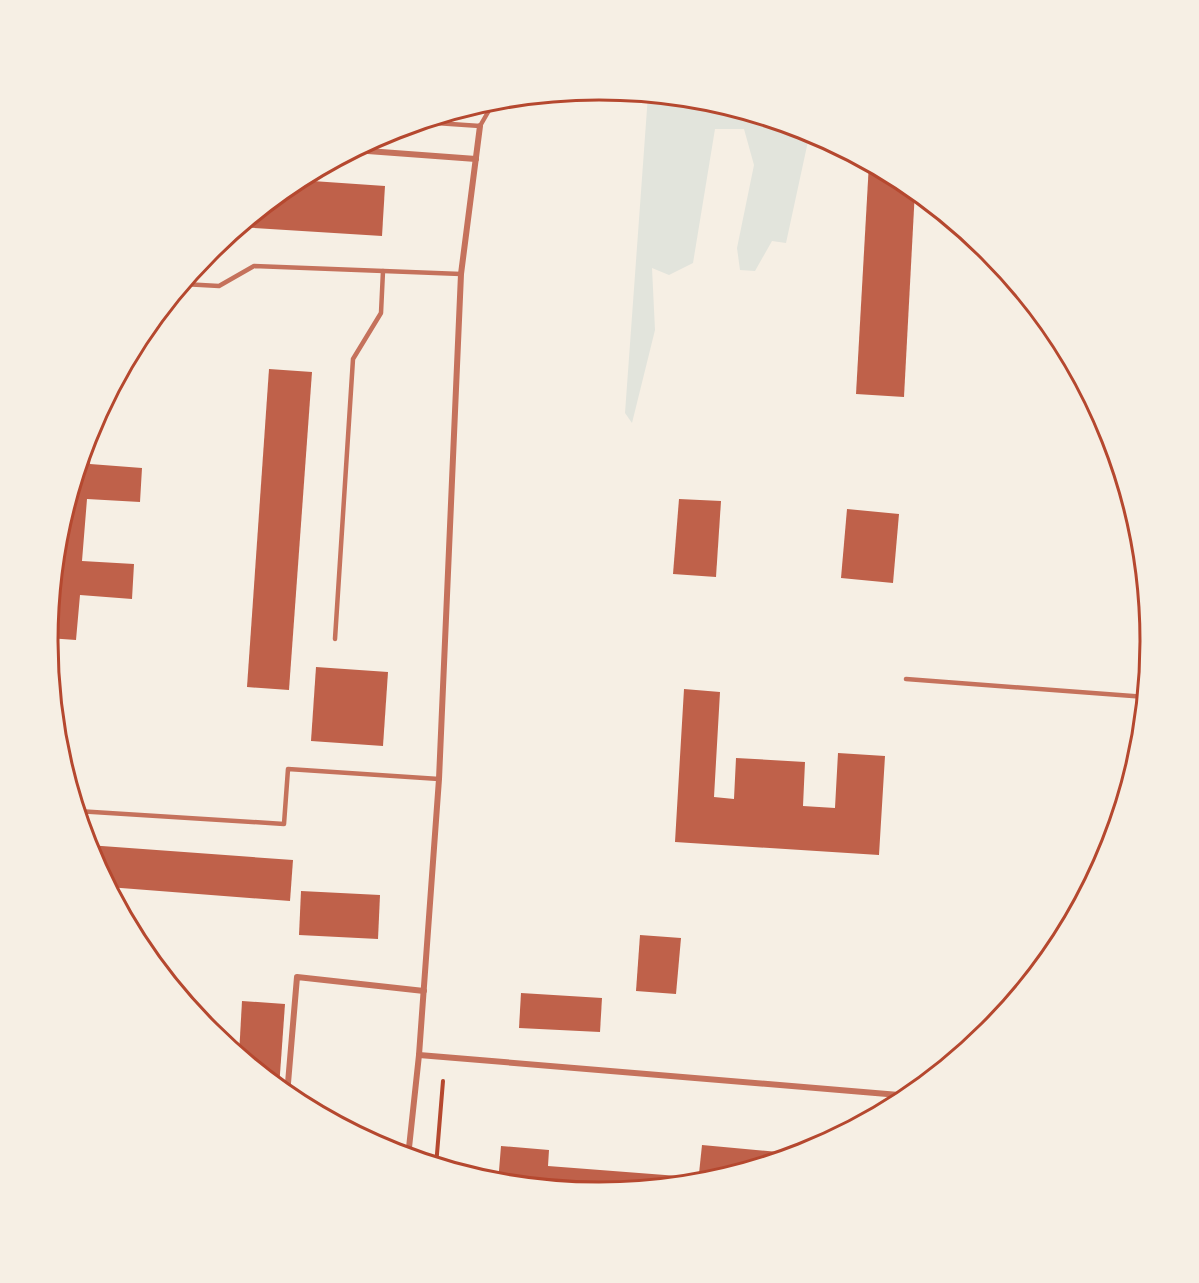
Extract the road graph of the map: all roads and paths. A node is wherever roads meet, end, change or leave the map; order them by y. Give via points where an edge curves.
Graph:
1 (488, 112) edge
2 (444, 124) edge
3 (480, 126) junction
4 (371, 151) edge
5 (476, 159) junction
6 (383, 271) junction
7 (462, 274) junction
8 (193, 285) edge
9 (335, 639) dead end
10 (906, 679) dead end
11 (1137, 696) edge
12 (439, 779) junction
13 (86, 812) edge
14 (424, 991) junction
15 (419, 1055) junction
16 (443, 1081) dead end
17 (288, 1083) edge
18 (894, 1095) edge
19 (409, 1148) edge
20 (437, 1157) edge

1 - 3 lane
2 - 3 lane
3 - 5 street
4 - 5 street
5 - 7 street
6 - 7 lane
6 - 8 lane via 254,266 219,286
6 - 9 lane via 381,313 353,359
7 - 12 street
10 - 11 lane
12 - 13 lane via 288,769 284,824
12 - 14 street
14 - 15 street
14 - 17 street via 297,977
15 - 18 street
15 - 19 street
16 - 20 path

